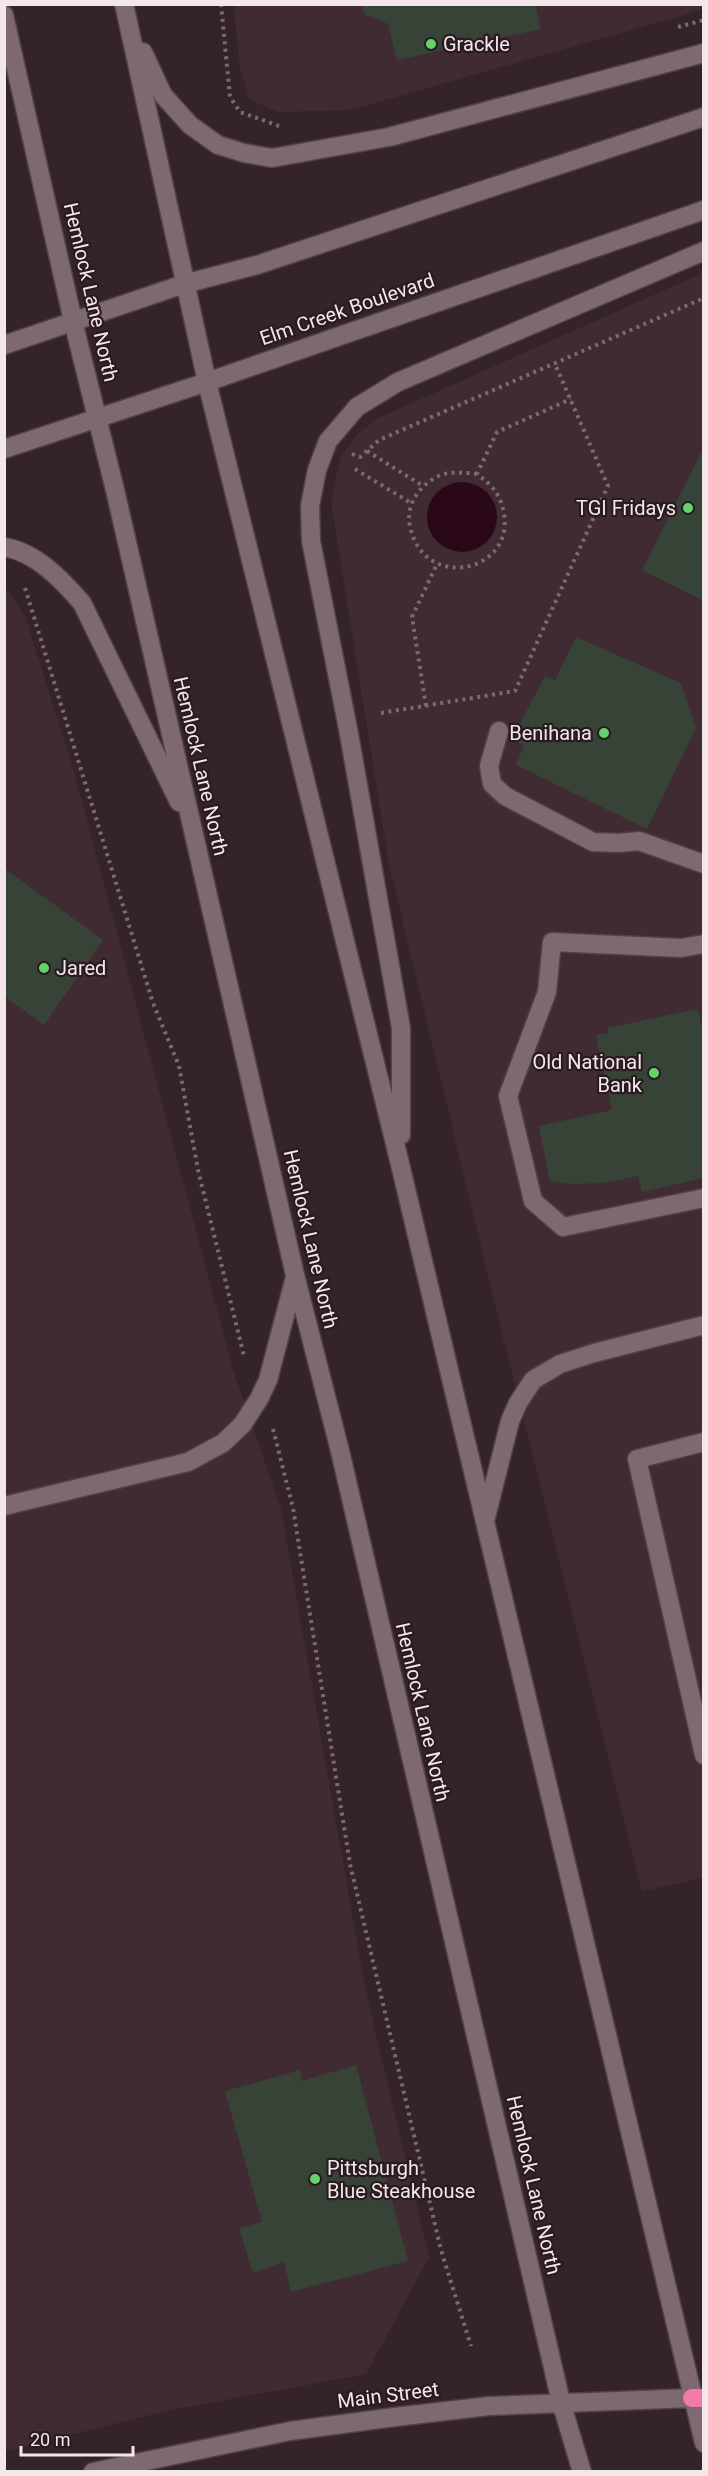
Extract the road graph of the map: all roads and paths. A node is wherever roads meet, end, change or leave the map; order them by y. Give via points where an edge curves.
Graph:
1 (124, 4) edge
2 (221, 4) edge
3 (4, 15) edge
4 (704, 20) edge
5 (129, 24) junction
6 (670, 30) dead end
7 (704, 53) edge
8 (704, 117) edge
9 (282, 127) dead end
10 (704, 210) edge
11 (704, 251) edge
12 (184, 284) junction
13 (704, 298) edge
14 (73, 321) junction
15 (4, 345) edge
16 (555, 364) junction
17 (207, 382) junction
18 (571, 399) junction
19 (97, 417) junction
20 (4, 449) edge
21 (343, 450) dead end
22 (367, 451) junction
23 (355, 469) dead end
24 (477, 474) junction
25 (423, 486) junction
26 (411, 503) junction
27 (4, 548) edge
28 (437, 564) junction
29 (21, 578) dead end
30 (426, 706) junction
31 (381, 713) dead end
32 (499, 731) dead end
33 (194, 832) junction
34 (704, 864) edge
35 (704, 944) edge
36 (400, 1164) junction
37 (704, 1198) edge
38 (295, 1275) junction
39 (704, 1325) edge
40 (246, 1363) dead end
41 (271, 1426) dead end
42 (704, 1442) edge
43 (4, 1506) edge
44 (485, 1518) junction
45 (704, 1755) edge
46 (471, 2346) dead end
47 (698, 2398) edge
48 (561, 2402) junction
49 (704, 2443) edge
50 (93, 2472) edge
51 (582, 2472) edge

1 - 5 main road
2 - 9 path via 230,97 240,111
3 - 14 main road, Hemlock Lane North
4 - 6 path
5 - 7 main road via 163,95 190,125 218,145 272,158 389,137
5 - 12 main road
8 - 12 main road via 257,265
10 - 17 main road, Elm Creek Boulevard
11 - 36 main road via 398,382 357,407 328,441 317,470 310,506 311,541 401,1028
12 - 14 main road
12 - 17 main road
13 - 16 path
14 - 15 main road
14 - 19 main road, Hemlock Lane North
16 - 18 path
16 - 22 path via 379,440
17 - 19 main road, Elm Creek Boulevard
17 - 36 main road
18 - 24 path via 497,432
18 - 30 path via 608,486 515,691
19 - 20 main road, Elm Creek Boulevard
19 - 33 main road, Hemlock Lane North
21 - 22 path via 360,457
22 - 25 path
23 - 26 path
24 - 25 path via 441,475
24 - 28 path via 492,485 502,501 506,522 502,544 484,561 461,567
25 - 26 path
26 - 28 path via 409,524 416,546
27 - 33 main road via 33,558 62,580 82,603
28 - 30 path via 412,617
29 - 40 path via 153,1004 179,1066 198,1170
30 - 31 path
32 - 34 main road via 489,766 492,784 505,796 593,842 639,841
33 - 38 main road, Hemlock Lane North
35 - 37 main road via 681,948 552,942 547,992 508,1096 533,1201 563,1227
36 - 44 main road
38 - 43 main road via 268,1380 242,1425 223,1443 188,1462
38 - 48 main road, Hemlock Lane North via 340,1451
39 - 44 main road via 594,1353 560,1364 533,1380 510,1422
41 - 46 path via 293,1508 350,1863 438,2239
42 - 45 main road via 637,1459
44 - 47 main road
47 - 48 main road, Main Street
47 - 49 main road
48 - 50 main road, Main Street via 489,2406 290,2431
48 - 51 main road, Hemlock Lane North

